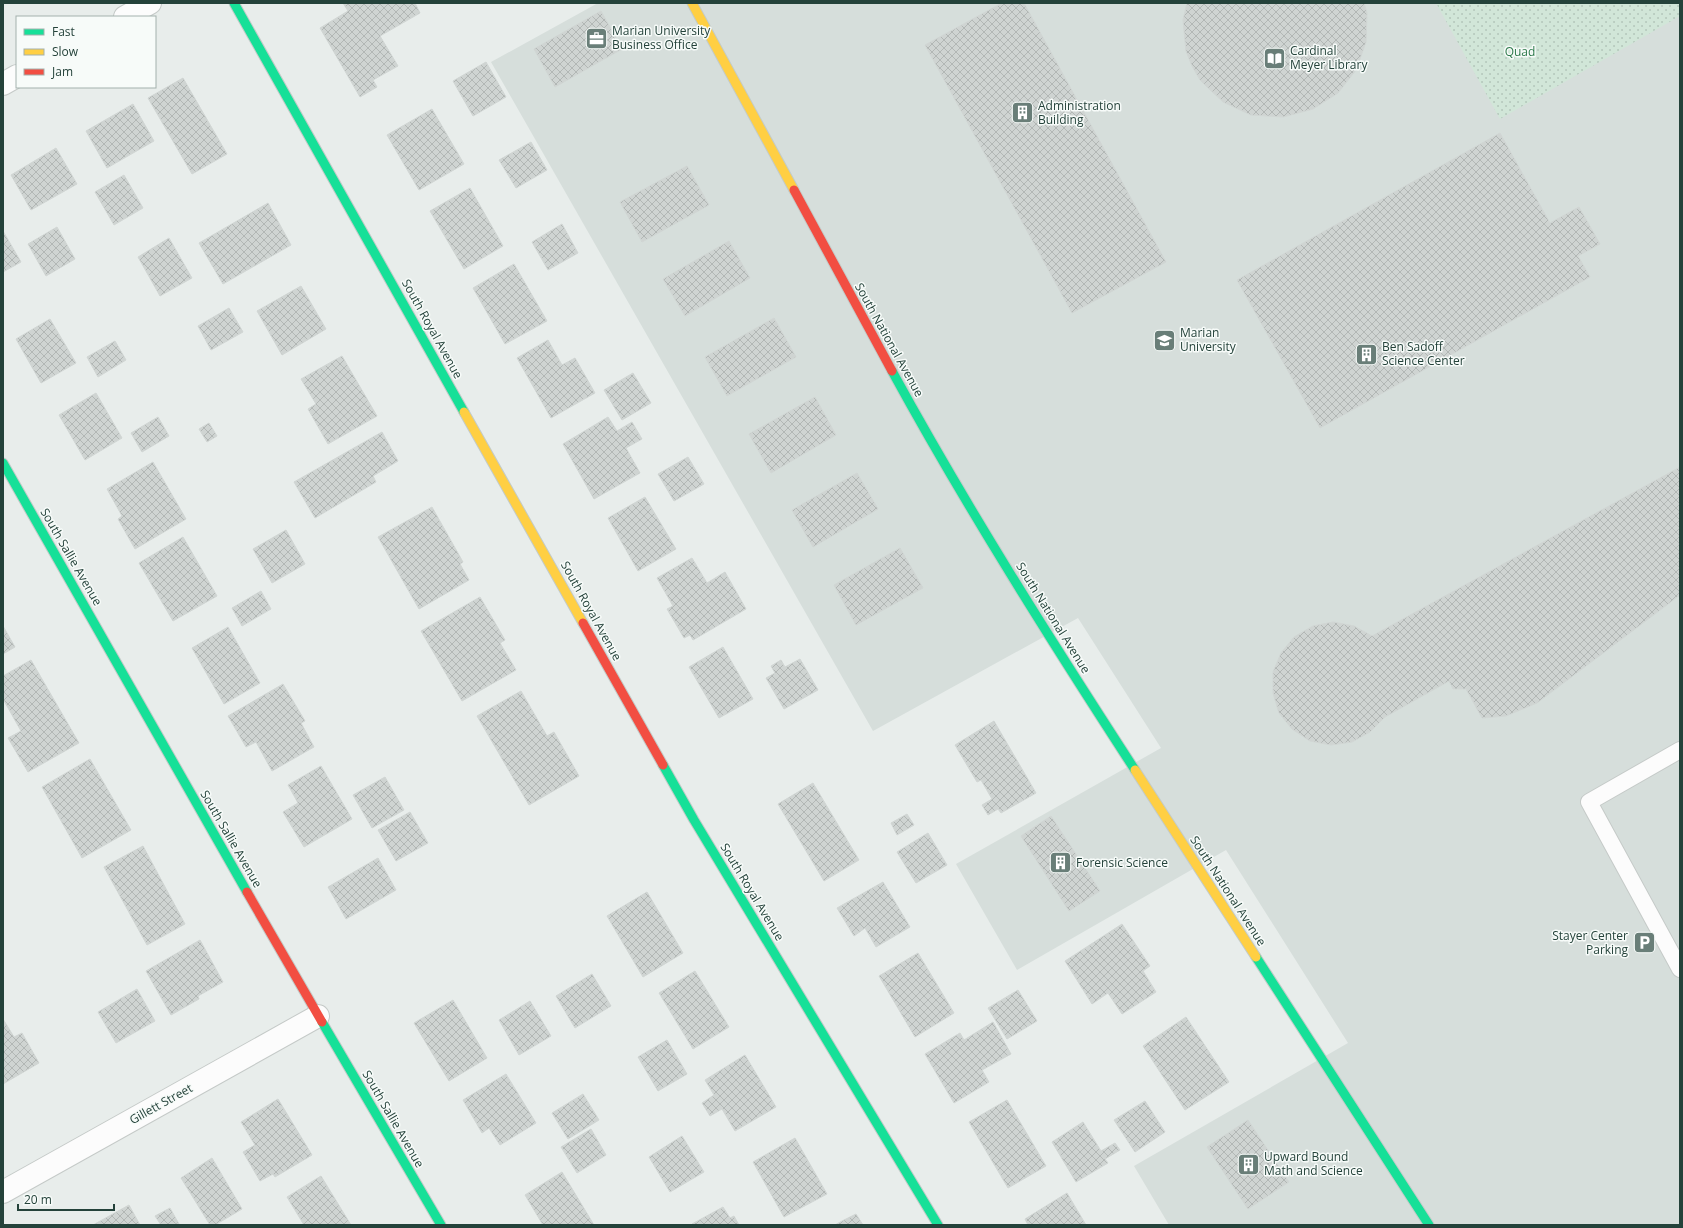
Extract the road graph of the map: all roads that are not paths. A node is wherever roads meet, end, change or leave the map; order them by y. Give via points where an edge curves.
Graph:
1 (150, 3) edge
2 (234, 3) edge
3 (692, 3) edge
4 (126, 16) edge
5 (16, 77) edge
6 (3, 84) edge
7 (3, 462) edge
8 (1680, 750) edge
9 (1680, 969) edge
10 (318, 1016) junction
11 (3, 1192) edge
12 (441, 1225) edge
13 (938, 1225) edge
14 (1429, 1225) edge

1 - 4 street
2 - 13 street, South Royal Avenue via 694,820
3 - 14 street, South National Avenue via 919,420 1038,619
5 - 6 street
7 - 10 street, South Sallie Avenue
8 - 9 lane via 1589,802
10 - 11 street, Gillett Street
10 - 12 street, South Sallie Avenue

